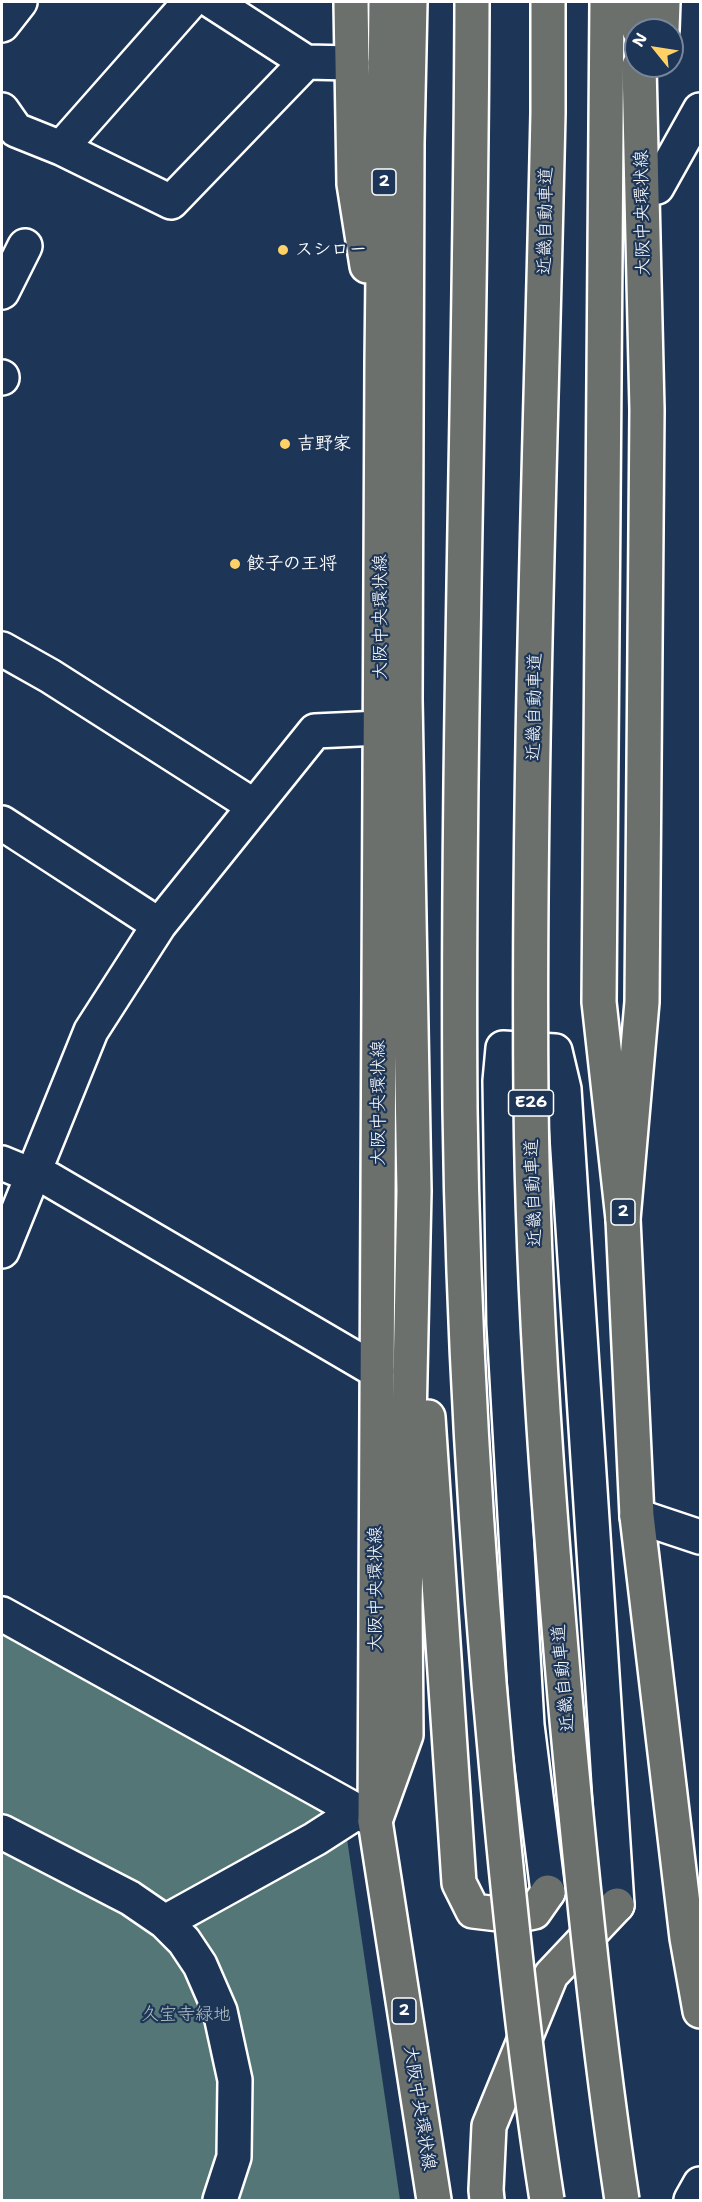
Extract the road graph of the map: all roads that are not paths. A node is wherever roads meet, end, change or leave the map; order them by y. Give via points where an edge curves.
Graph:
1 (20, 2) edge
2 (190, 2) edge
3 (213, 2) edge
4 (351, 2) edge
5 (386, 2) edge
6 (410, 2) edge
7 (472, 2) edge
8 (549, 2) edge
9 (607, 2) edge
10 (638, 2) edge
11 (663, 2) edge
12 (639, 18) edge
13 (662, 18) edge
14 (2, 25) edge
15 (306, 62) junction
16 (352, 63) junction
17 (639, 78) edge
18 (661, 78) edge
19 (2, 110) edge
20 (700, 111) edge
21 (61, 148) junction
22 (657, 187) junction
23 (25, 246) dead end
24 (2, 292) edge
25 (382, 363) junction
26 (647, 410) junction
27 (2, 649) edge
28 (380, 728) junction
29 (254, 806) junction
30 (2, 823) edge
31 (159, 925) junction
32 (16, 1169) edge
33 (414, 1191) junction
34 (623, 1219) junction
35 (2, 1250) edge
36 (377, 1371) junction
37 (637, 1515) junction
38 (700, 1537) edge
39 (2, 1614) edge
40 (366, 1816) junction
41 (2, 1832) edge
42 (548, 1892) joint
43 (617, 1905) joint
44 (165, 1922) junction
45 (700, 2011) edge
46 (700, 2184) edge
47 (220, 2200) edge
48 (434, 2200) edge
49 (487, 2200) edge
50 (547, 2200) edge
51 (622, 2200) edge
52 (691, 2200) edge

1 - 14 street
2 - 21 street
3 - 15 street
4 - 16 main road
5 - 25 main road, 大阪中央環状線 / 2
6 - 33 main road via 405,699
7 - 50 main road, bridge via 460,1087 468,1379 483,1626 506,1878
8 - 51 main road, 近畿自動車道 / E26, bridge via 532,822 531,1104 541,1375 559,1626 581,1873
9 - 34 main road via 599,1002
10 - 12 main road
11 - 13 main road
15 - 16 street
15 - 21 street via 171,202
16 - 25 main road via 354,184
17 - 26 main road, 大阪中央環状線 / 2
18 - 22 main road, 2
19 - 21 street via 16,130
20 - 22 street
22 - 26 main road, 2
23 - 24 street
25 - 28 main road, 大阪中央環状線 / 2
26 - 34 main road, 大阪中央環状線 / 2 via 642,1002
27 - 29 street
28 - 29 street via 315,731
28 - 36 main road, 大阪中央環状線 / 2
29 - 31 street
30 - 31 street
31 - 32 street via 91,1031
32 - 35 street
32 - 36 street via 49,1179
33 - 40 main road via 406,1735
33 - 42 main road via 459,1883 473,1911 515,1916 534,1912
34 - 37 main road, 大阪中央環状線 / 2
36 - 40 main road, 大阪中央環状線 / 2
37 - 38 street
37 - 45 main road, 大阪中央環状線 / 2 via 687,1938
39 - 40 street
40 - 44 street via 315,1839
40 - 48 main road, 大阪中央環状線 / 2
41 - 44 street via 130,1898
42 - 43 street via 527,1725 505,1336 500,1081 503,1048 555,1051 564,1089
43 - 49 main road via 551,1975 489,2126
44 - 47 street via 200,1965 220,2011 235,2080 234,2157
46 - 52 street

